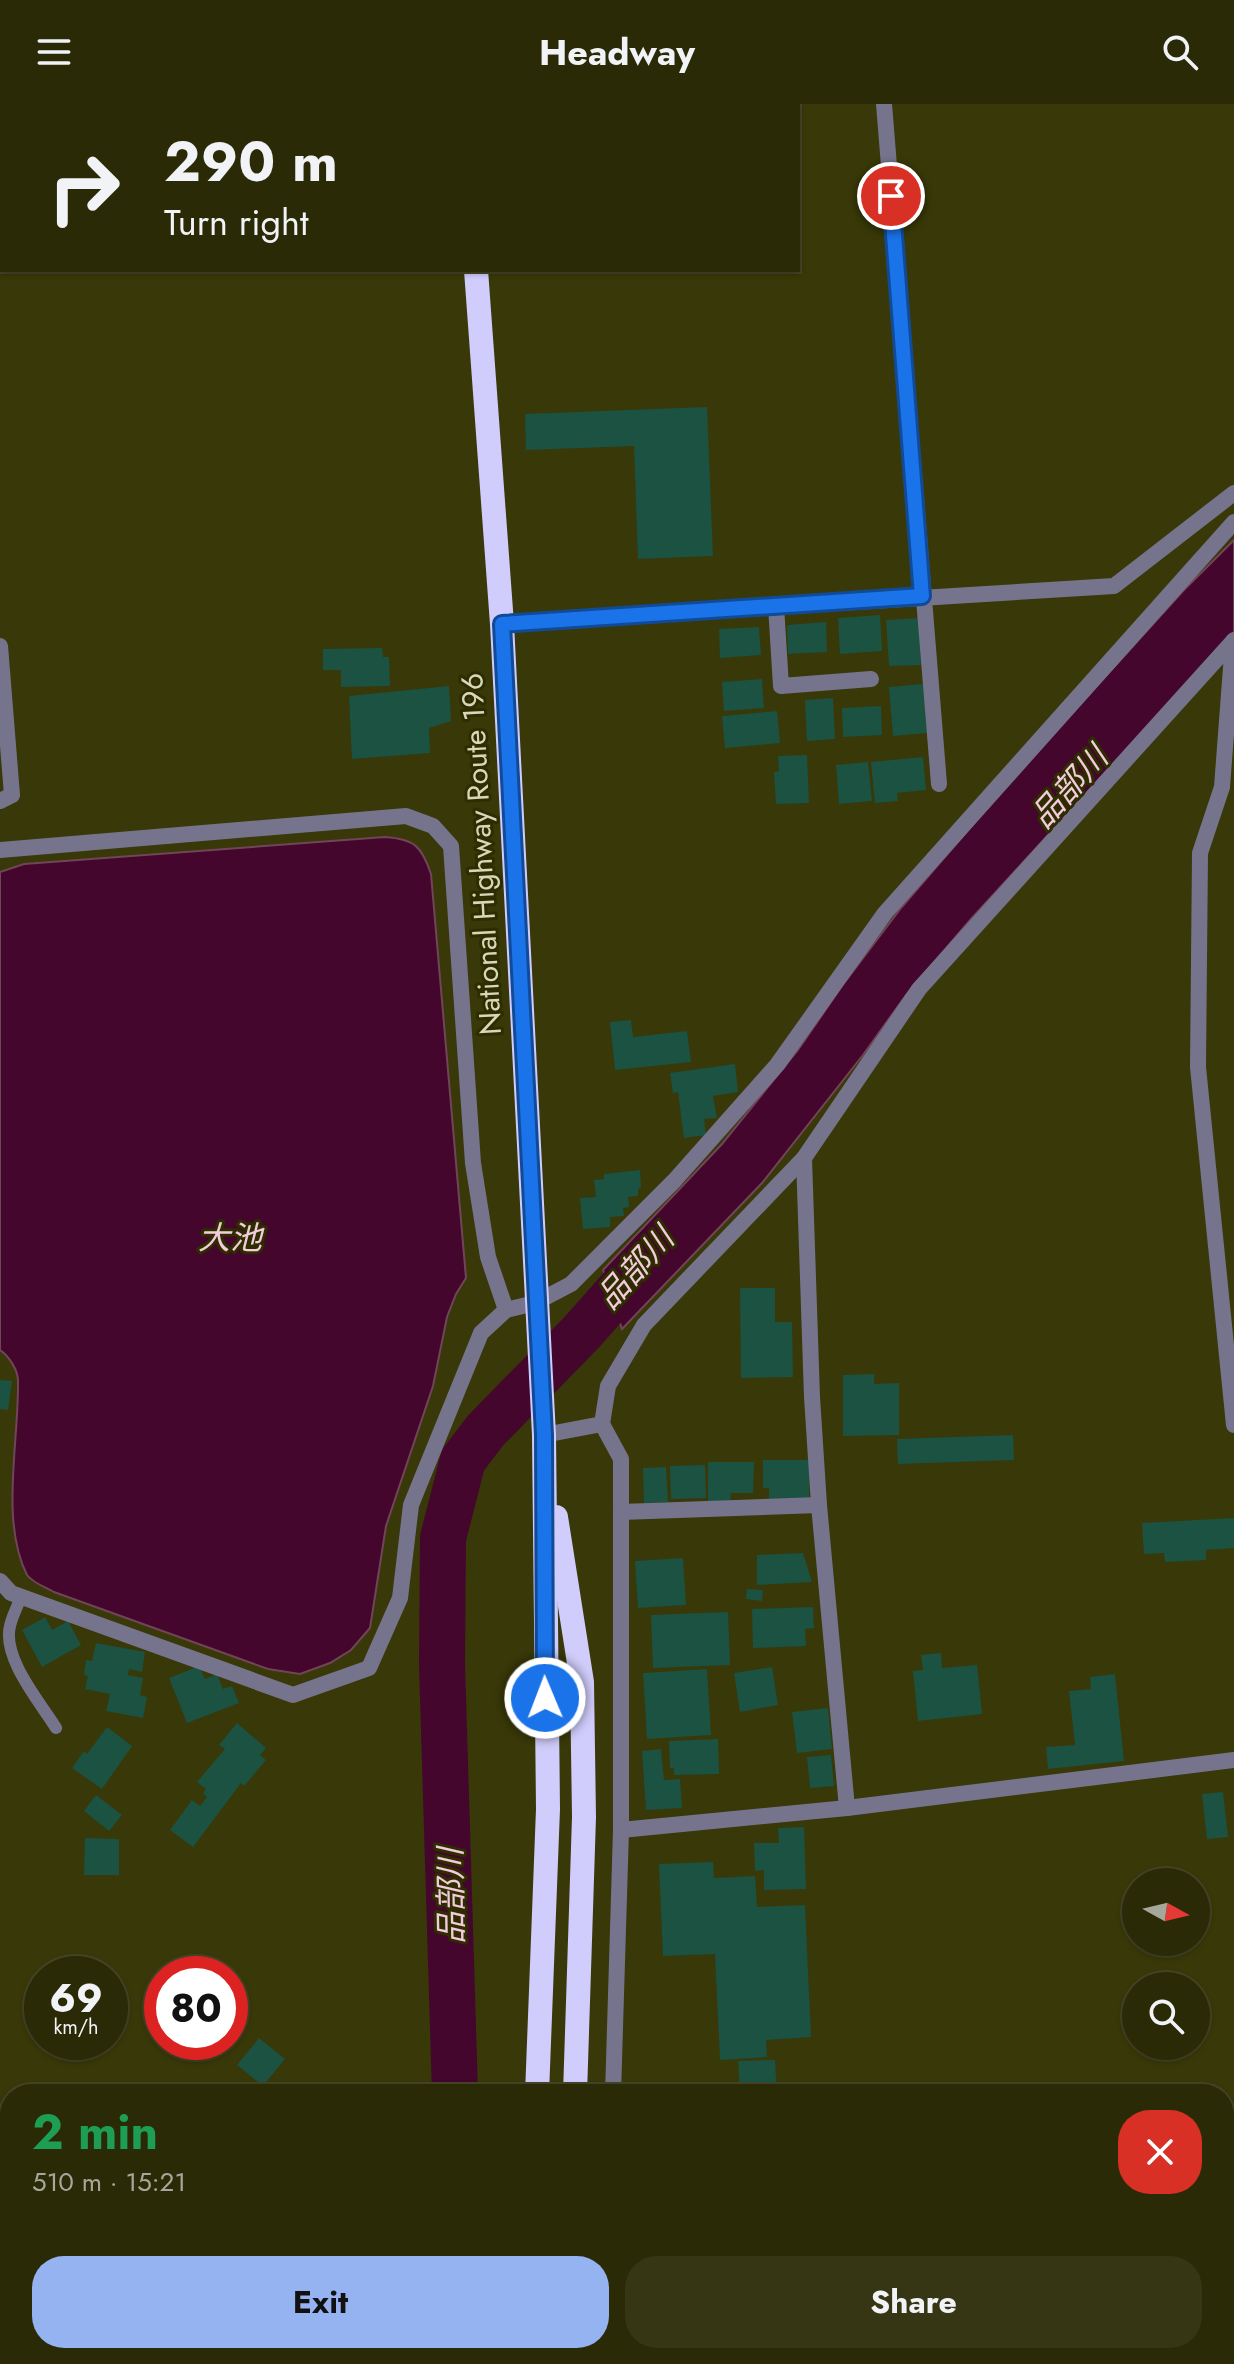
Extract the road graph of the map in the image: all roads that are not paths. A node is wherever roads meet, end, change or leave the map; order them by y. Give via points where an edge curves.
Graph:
1 (884, 104) edge
2 (476, 272) edge
3 (1234, 493) edge
4 (1234, 522) edge
5 (922, 596) junction
6 (776, 606) junction
7 (502, 624) junction
8 (1233, 641) edge
9 (0, 646) edge
10 (871, 679) dead end
11 (939, 784) dead end
12 (0, 801) edge
13 (0, 850) edge
14 (804, 1158) junction
15 (535, 1303) junction
16 (506, 1310) junction
17 (602, 1424) junction
18 (1234, 1425) edge
19 (543, 1426) junction
20 (819, 1505) junction
21 (621, 1512) junction
22 (0, 1581) edge
23 (21, 1596) junction
24 (56, 1728) dead end
25 (1234, 1760) edge
26 (847, 1808) junction
27 (621, 1830) junction
28 (537, 2084) edge
29 (575, 2084) edge
30 (613, 2084) edge

1 - 5 street
2 - 7 highway, National Highway Route 196
3 - 5 street via 1114,586
4 - 15 street via 885,913 777,1065 684,1170 571,1284
5 - 6 street
5 - 11 street
6 - 7 street
6 - 10 street via 781,686
7 - 15 highway, National Highway Route 196
8 - 14 street via 919,989
8 - 18 street via 1222,787 1200,853 1198,1067
9 - 12 street via 12,795
13 - 16 street via 406,816 433,826 451,846 473,1163 488,1257
14 - 17 street via 644,1325 608,1386
14 - 20 street
15 - 16 street
15 - 19 highway, National Highway Route 196
16 - 23 street via 481,1333 411,1505 400,1598 369,1668 293,1695
17 - 19 street
17 - 21 street via 621,1459
19 - 28 highway, National Highway Route 196 via 548,1809
19 - 29 highway, National Highway Route 196 via 582,1682 584,1817
20 - 21 street
20 - 26 street
21 - 27 street
22 - 23 street
23 - 24 lane via 10,1626 12,1658
25 - 26 street
26 - 27 street
27 - 30 street

